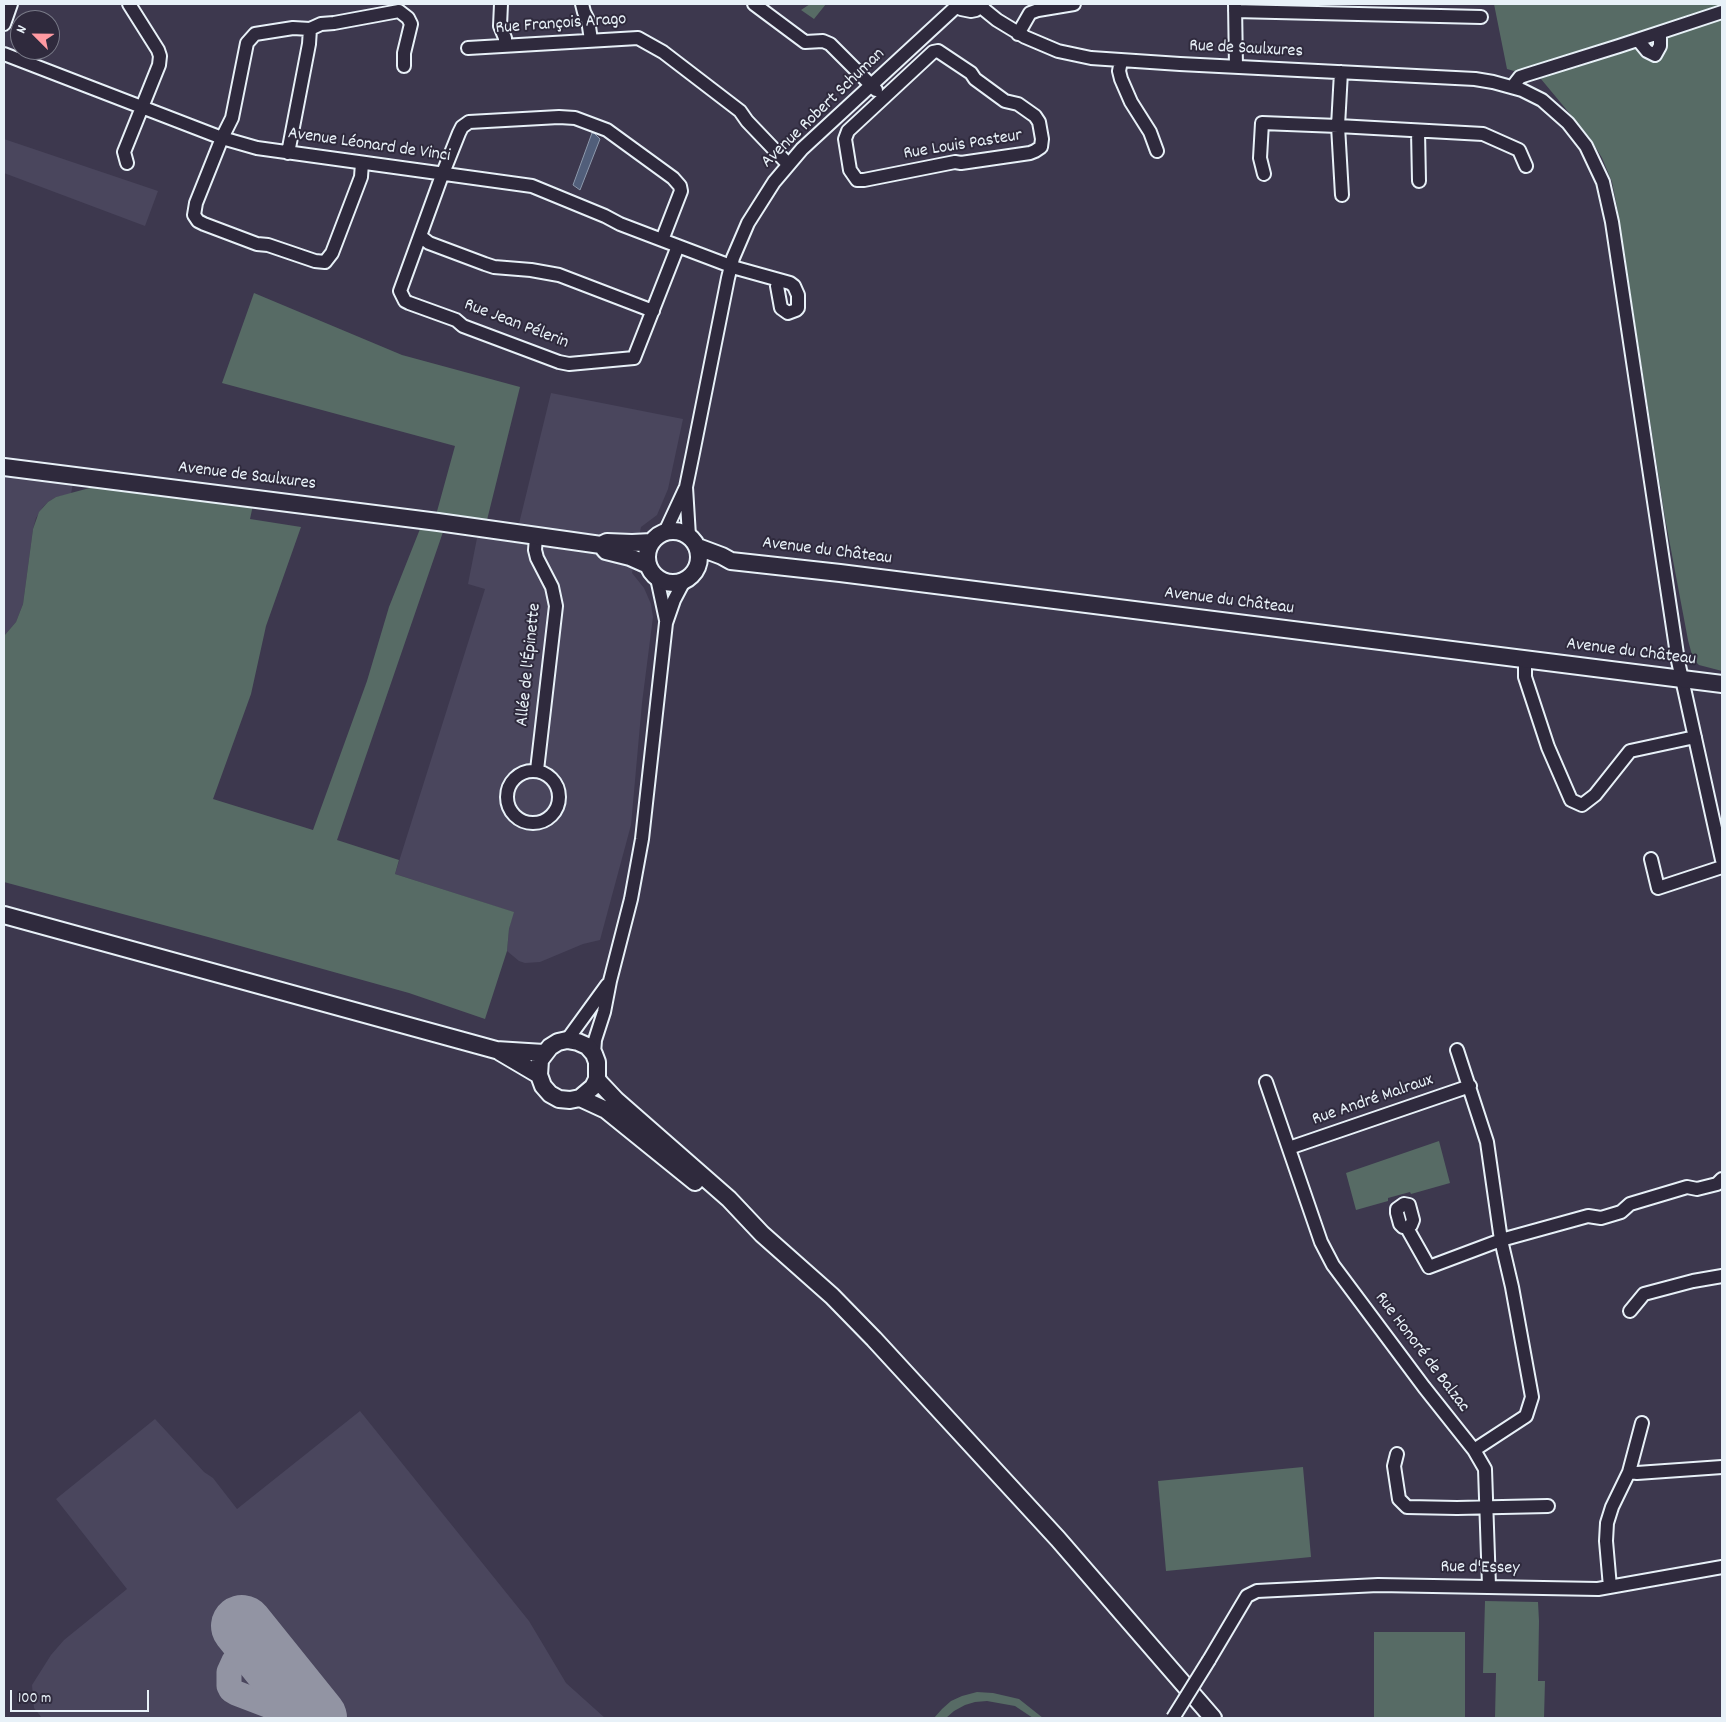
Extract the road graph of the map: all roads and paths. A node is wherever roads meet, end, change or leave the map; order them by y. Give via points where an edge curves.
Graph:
1 (12, 4) edge
2 (129, 4) edge
3 (501, 4) edge
4 (582, 4) edge
5 (754, 4) edge
6 (1074, 4) edge
7 (958, 5) edge
8 (982, 5) edge
9 (1051, 6) edge
10 (1235, 7) edge
11 (1722, 12) edge
12 (1481, 17) dead end
13 (4, 24) edge
14 (310, 29) junction
15 (1660, 33) junction
16 (1018, 34) junction
17 (591, 40) junction
18 (1638, 40) junction
19 (505, 46) junction
20 (468, 48) dead end
21 (4, 54) edge
22 (1121, 61) junction
23 (404, 66) dead end
24 (1236, 67) junction
25 (1341, 72) junction
26 (871, 86) junction
27 (1517, 88) junction
28 (883, 98) junction
29 (142, 106) junction
30 (1338, 126) junction
31 (1418, 131) junction
32 (222, 138) junction
33 (1157, 151) dead end
34 (288, 153) junction
35 (362, 163) junction
36 (127, 164) dead end
37 (788, 164) junction
38 (1526, 166) dead end
39 (443, 174) junction
40 (1264, 174) dead end
41 (1419, 182) dead end
42 (1342, 196) dead end
43 (420, 236) junction
44 (662, 240) junction
45 (678, 246) junction
46 (731, 266) junction
47 (780, 281) dead end
48 (653, 311) junction
49 (4, 467) edge
50 (686, 487) junction
51 (536, 537) junction
52 (658, 537) junction
53 (694, 541) junction
54 (601, 545) junction
55 (730, 561) junction
56 (653, 572) junction
57 (689, 577) junction
58 (666, 623) junction
59 (1524, 659) junction
60 (1683, 680) junction
61 (1722, 684) edge
62 (1695, 737) junction
63 (536, 770) junction
64 (1651, 859) dead end
65 (1722, 860) edge
66 (1722, 867) edge
67 (4, 914) edge
68 (610, 981) junction
69 (567, 1040) junction
70 (496, 1050) junction
71 (1457, 1050) dead end
72 (544, 1053) junction
73 (594, 1054) junction
74 (539, 1075) junction
75 (597, 1079) junction
76 (1266, 1082) dead end
77 (1470, 1086) junction
78 (580, 1098) junction
79 (1289, 1148) junction
80 (1722, 1179) edge
81 (1407, 1228) dead end
82 (762, 1234) junction
83 (1501, 1240) junction
84 (1722, 1276) edge
85 (1630, 1312) dead end
86 (1642, 1423) dead end
87 (1474, 1450) junction
88 (1397, 1454) dead end
89 (1722, 1467) edge
90 (1628, 1472) junction
91 (1548, 1506) dead end
92 (1487, 1508) junction
93 (1722, 1567) edge
94 (1489, 1586) junction
95 (1610, 1587) junction
96 (1173, 1718) edge
97 (1213, 1718) edge

1 - 13 street
2 - 29 street via 160,56
3 - 19 street via 500,26
4 - 17 street
5 - 26 street via 805,42 830,44
6 - 9 street
7 - 8 street via 971,11
7 - 26 street, Avenue Robert Schuman
8 - 16 street, Rue de Saulxures
9 - 16 street via 1030,13
10 - 12 street
10 - 24 street
11 - 15 street
14 - 23 street via 321,24 399,12 411,24
14 - 32 street via 293,28 250,37 232,118
14 - 34 street
15 - 18 street
15 - 18 street via 1660,46 1655,55
16 - 22 street, Rue de Saulxures via 1058,51
17 - 19 street, Rue François Arago
17 - 37 street, Rue François Arago via 645,40 740,110
18 - 27 street via 1526,74 1518,78
19 - 20 street, Rue François Arago
21 - 29 street, Avenue Léonard de Vinci
22 - 24 street, Rue de Saulxures
22 - 33 street via 1121,79
24 - 25 street, Rue de Saulxures
25 - 27 street, Rue de Saulxures via 1475,79
25 - 30 street
26 - 28 street
26 - 37 street, Avenue Robert Schuman
27 - 60 street, Rue de Saulxures via 1542,100 1568,122 1586,146 1603,182 1612,222
28 - 28 street, Rue Louis Pasteur via 846,135 850,170 856,180 955,162 1030,153 1039,149 1042,143 1035,116 1018,104 1004,100 941,52 933,52
29 - 32 street, Avenue Léonard de Vinci
29 - 36 street via 124,152
30 - 31 street
30 - 40 street via 1262,124 1260,158
30 - 42 street
31 - 38 street via 1483,134 1519,150
31 - 41 street
32 - 34 street, Avenue Léonard de Vinci
32 - 35 street via 196,203 194,210 198,221 315,261 325,262 332,253 361,177
34 - 35 street, Avenue Léonard de Vinci
35 - 39 street, Avenue Léonard de Vinci
37 - 46 street, Avenue Robert Schuman via 757,208
39 - 43 street, Rue Jean Pélerin
39 - 44 street, Avenue Léonard de Vinci via 532,186
39 - 44 street, Rue Jean Pélerin via 462,127 469,122 567,118 587,122 607,130 680,186
43 - 48 street via 429,243 484,264 559,275
43 - 48 street, Rue Jean Pélerin via 400,291 405,301 559,362 569,364 634,358
44 - 45 street, Avenue Léonard de Vinci
45 - 46 street, Avenue Léonard de Vinci
45 - 48 street, Rue Jean Pélerin
46 - 47 street, Avenue Léonard de Vinci
46 - 50 street, Avenue Robert Schuman
49 - 51 main road, Avenue de Saulxures
50 - 52 street, Avenue Robert Schuman
50 - 53 street, Avenue Robert Schuman
51 - 54 main road
51 - 63 street, Allée de l'Épinette via 537,558 552,587 556,606
52 - 53 main road via 673,530
52 - 54 main road
52 - 56 main road via 647,557
53 - 55 main road, Avenue du Château
53 - 57 main road via 700,556 699,564
54 - 56 main road via 606,551 630,556
55 - 57 main road, Avenue du Château
55 - 59 main road, Avenue du Château
56 - 57 main road via 673,584
56 - 58 street
57 - 58 street via 674,600
58 - 68 street via 642,840
59 - 60 main road, Avenue du Château
59 - 62 street via 1524,677 1548,747 1571,800 1582,805 1595,795 1630,751
60 - 61 main road, Avenue du Château
60 - 62 street, Rue de Saulxures
62 - 65 street, Rue de Saulxures
63 - 63 street via 550,776 560,794 553,814 534,823 514,815 507,795 516,776
64 - 66 street via 1658,888
67 - 70 main road
68 - 69 street
68 - 73 street
69 - 72 main road via 558,1042
69 - 73 main road via 587,1046
70 - 72 main road
70 - 74 main road
71 - 77 street
72 - 74 main road
73 - 75 main road
74 - 78 main road via 543,1086 559,1099
75 - 78 main road via 594,1087
75 - 82 main road via 616,1100 729,1199
76 - 79 street, Rue Honoré de Balzac
77 - 79 street, Rue André Malraux
77 - 83 street via 1487,1142
78 - 82 main road via 606,1110
79 - 87 street, Rue Honoré de Balzac via 1333,1266
80 - 83 street via 1704,1188 1687,1187 1630,1204 1621,1212 1601,1218 1588,1216
81 - 83 street via 1428,1267
82 - 97 main road via 832,1296 916,1383 1071,1553
83 - 87 street via 1532,1397 1526,1416
84 - 85 street via 1693,1280 1644,1294
86 - 90 street
87 - 92 street, Rue Honoré de Balzac via 1485,1469
88 - 92 street via 1394,1466 1399,1500 1407,1507
89 - 90 street
90 - 95 street via 1606,1523
91 - 92 street
92 - 94 street, Rue Honoré de Balzac
93 - 95 street, Rue d'Essey
94 - 95 street, Rue d'Essey
94 - 96 street, Rue d'Essey, bridge via 1378,1585 1257,1591 1247,1596

